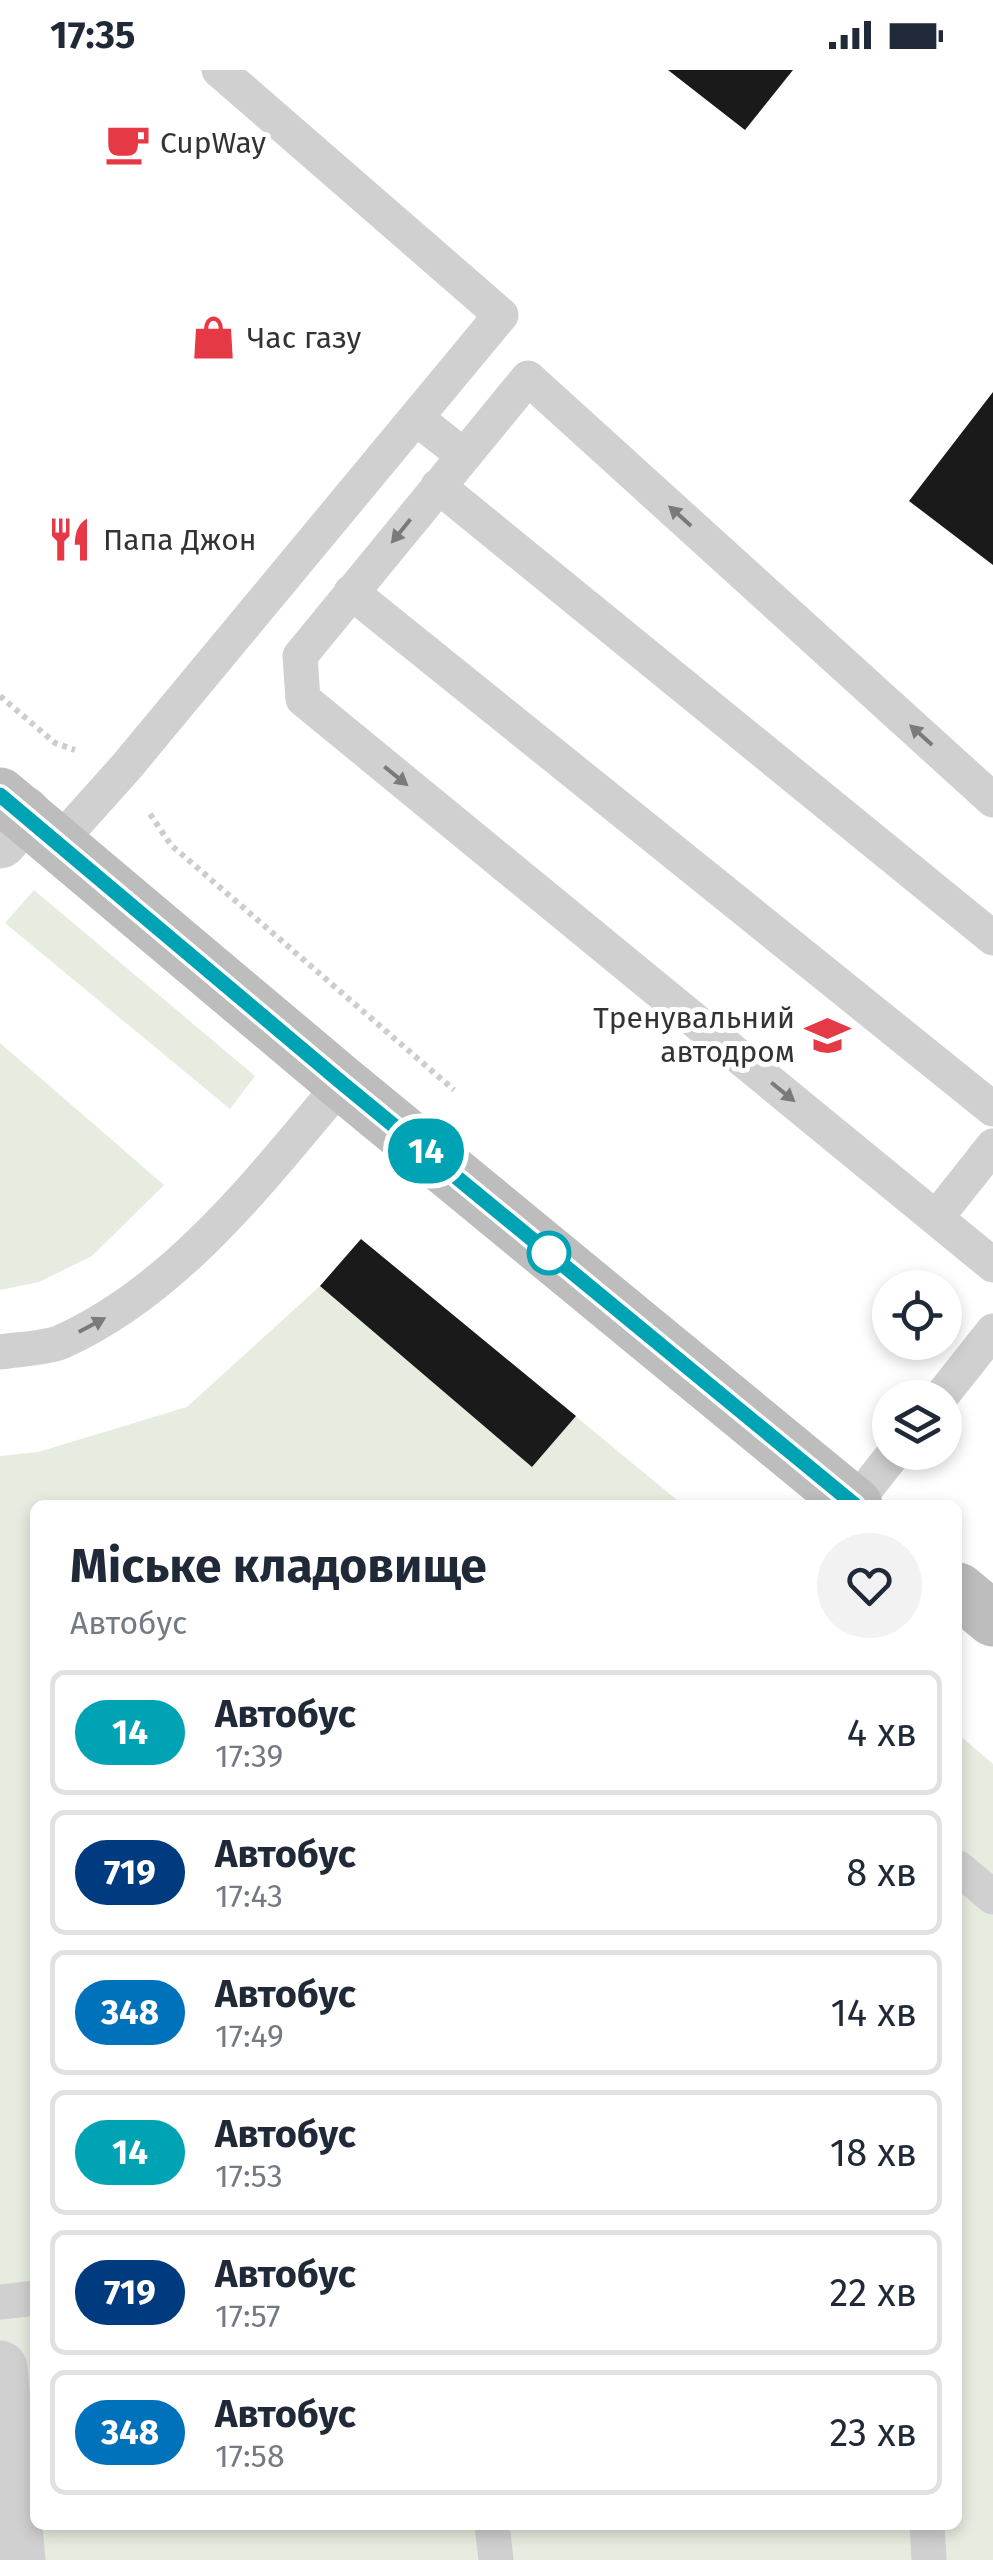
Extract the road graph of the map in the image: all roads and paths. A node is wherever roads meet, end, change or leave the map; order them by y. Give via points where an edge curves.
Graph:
1 (219, 70) edge
2 (416, 418) junction
3 (463, 456) junction
4 (438, 486) junction
5 (351, 592) junction
6 (0, 696) edge
7 (127, 766) junction
8 (993, 800) edge
9 (20, 823) edge
10 (993, 938) edge
11 (342, 1083) junction
12 (454, 1090) dead end
13 (993, 1109) edge
14 (993, 1146) edge
15 (936, 1218) junction
16 (993, 1265) edge
17 (993, 1331) edge
18 (0, 1352) edge
19 (954, 1380) edge
20 (881, 1470) edge
21 (849, 1500) edge
22 (857, 1500) edge
23 (962, 1593) edge
24 (993, 1619) edge
25 (962, 1871) edge
26 (993, 1897) edge
27 (30, 2299) edge
28 (0, 2302) edge
29 (0, 2368) edge
30 (493, 2530) edge
31 (928, 2530) edge
32 (18, 2560) edge
33 (496, 2560) edge
34 (928, 2560) edge

1 - 2 lane via 500,315
2 - 3 lane
2 - 7 lane
3 - 4 lane
8 -> 3 lane via 528,378
4 -> 5 lane
4 - 10 lane
5 - 13 lane
5 -> 15 lane via 300,656 303,699
6 - 7 path via 55,743
7 - 9 lane
7 - 12 path via 170,846
9 - 11 main road
18 -> 11 lane via 57,1344 124,1308 202,1240
11 - 21 main road
14 - 15 lane
15 - 16 lane
17 - 19 lane
20 - 22 lane
23 - 24 main road
25 - 26 lane
27 - 28 lane
29 - 32 street
30 - 33 lane
31 - 34 lane

